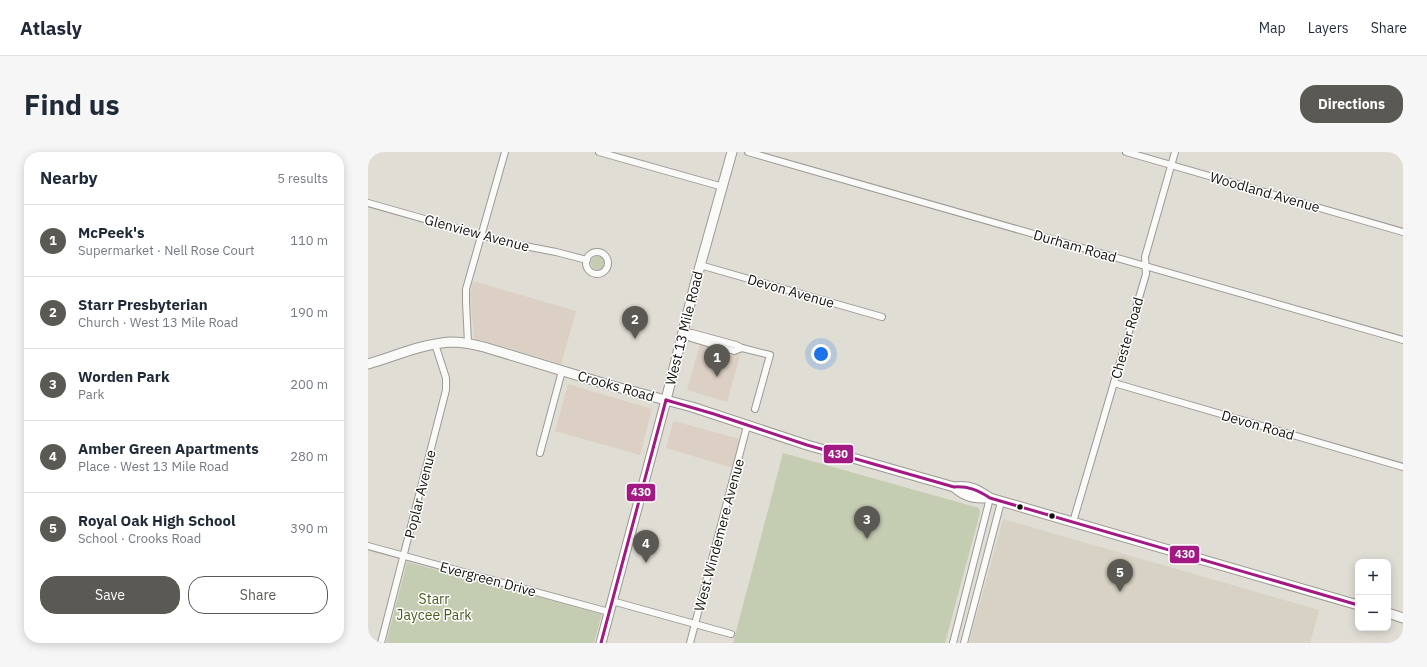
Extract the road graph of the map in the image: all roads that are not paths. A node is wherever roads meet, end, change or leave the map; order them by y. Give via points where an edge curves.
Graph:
1 (505, 152) edge
2 (599, 152) edge
3 (732, 152) edge
4 (748, 152) edge
5 (1126, 152) edge
6 (1175, 152) edge
7 (1172, 165) junction
8 (722, 187) junction
9 (368, 203) edge
10 (1403, 232) edge
11 (482, 235) junction
12 (586, 260) dead end
13 (700, 265) junction
14 (1145, 266) junction
15 (882, 317) dead end
16 (682, 334) junction
17 (1403, 340) edge
18 (468, 343) junction
19 (435, 344) junction
20 (368, 364) edge
21 (562, 370) junction
22 (1114, 383) junction
23 (666, 400) junction
24 (755, 408) dead end
25 (747, 426) junction
26 (540, 453) dead end
27 (1403, 467) edge
28 (990, 498) junction
29 (1001, 502) junction
30 (1073, 522) junction
31 (981, 533) junction
32 (992, 535) junction
33 (368, 546) edge
34 (404, 555) junction
35 (966, 590) junction
36 (976, 598) junction
37 (612, 600) junction
38 (1355, 604) edge
39 (609, 612) junction
40 (1391, 614) edge
41 (1403, 618) edge
42 (696, 624) junction
43 (731, 634) dead end
44 (382, 643) edge
45 (601, 643) edge
46 (690, 643) edge
47 (952, 643) edge
48 (964, 643) edge

1 - 11 street
2 - 8 street
3 - 8 main road, West 13 Mile Road
4 - 14 street, Durham Road
5 - 7 street, Woodland Avenue
6 - 7 street, Chester Road
7 - 10 street, Woodland Avenue
7 - 14 street, Chester Road via 1145,257
8 - 13 main road, West 13 Mile Road
9 - 11 street, Glenview Avenue
11 - 12 street, Glenview Avenue via 509,244
11 - 18 street via 466,289
13 - 15 street, Devon Avenue
13 - 16 main road, West 13 Mile Road
14 - 17 street, Durham Road
14 - 22 street, Chester Road via 1146,274
16 - 23 main road, West 13 Mile Road
16 - 24 street via 734,351 742,348 770,355
18 - 19 main road, Crooks Road
18 - 21 main road, Crooks Road
19 - 20 main road, Crooks Road
19 - 34 street, Poplar Avenue via 446,378 446,390
21 - 23 main road, Crooks Road
21 - 26 street
22 - 27 street, Devon Road
22 - 30 street, Chester Road
23 - 25 main road, Crooks Road
23 - 37 main road, West 13 Mile Road
25 - 28 main road, Crooks Road via 954,487 962,495
25 - 42 street, West Windemere Avenue
28 - 29 main road, Crooks Road
28 - 31 street
29 - 30 main road, Crooks Road
29 - 32 street
30 - 38 main road, Crooks Road
31 - 32 street
31 - 35 street
32 - 36 street
33 - 34 street, Evergreen Drive
34 - 39 street, Evergreen Drive
34 - 44 street, Poplar Avenue
35 - 36 street
35 - 47 street
36 - 48 street
37 - 39 main road, West 13 Mile Road
37 - 42 street
39 - 45 main road, West 13 Mile Road
40 - 41 main road
42 - 43 street
42 - 46 street, West Windemere Avenue

